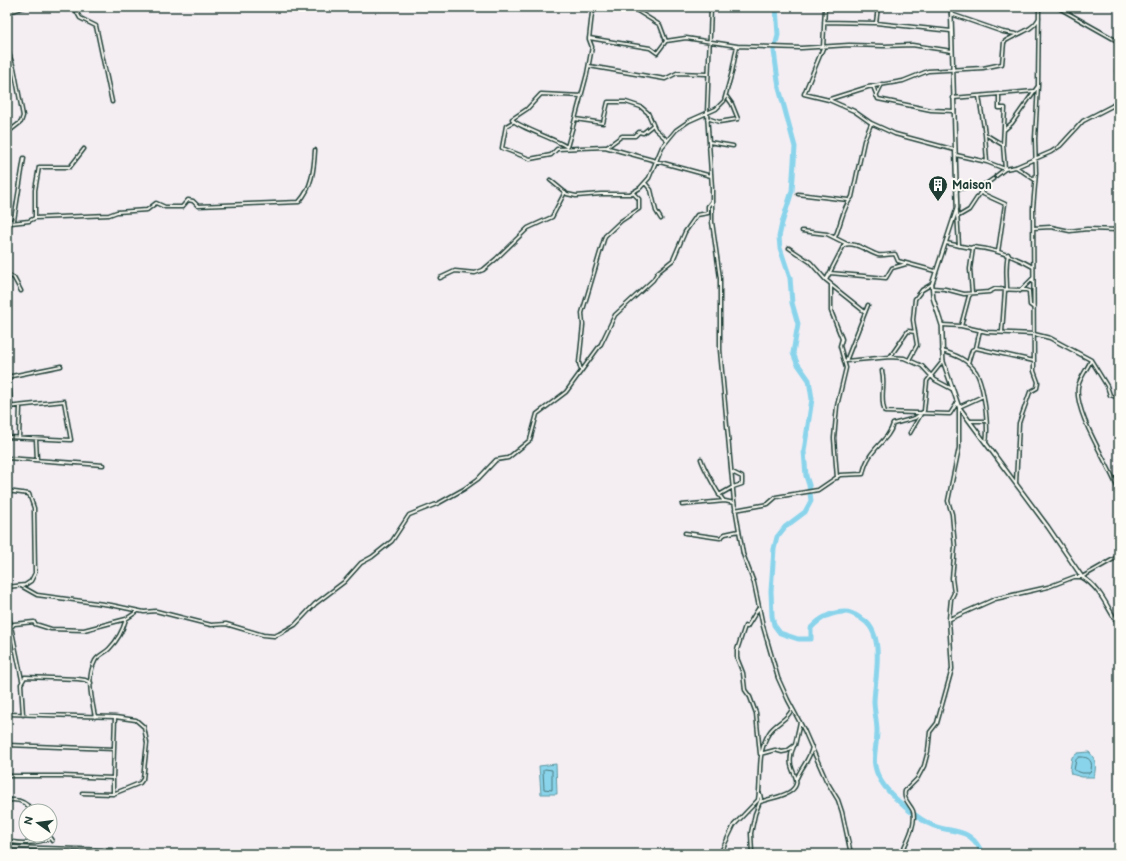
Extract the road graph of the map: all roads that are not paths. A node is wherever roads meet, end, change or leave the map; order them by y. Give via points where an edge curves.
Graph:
1 (24, 7) edge
2 (74, 7) edge
3 (598, 7) edge
4 (631, 7) edge
5 (710, 7) edge
6 (825, 7) edge
7 (878, 7) edge
8 (951, 7) edge
9 (1039, 7) edge
10 (1057, 7) edge
11 (7, 13) edge
12 (951, 14) junction
13 (1040, 14) junction
14 (824, 22) junction
15 (876, 23) junction
16 (951, 31) junction
17 (1019, 34) junction
18 (589, 38) junction
19 (666, 41) junction
20 (1118, 41) edge
21 (710, 42) junction
22 (737, 46) junction
23 (7, 48) edge
24 (823, 48) junction
25 (952, 51) junction
26 (1119, 52) edge
27 (1119, 60) edge
28 (589, 66) junction
29 (952, 70) junction
30 (707, 74) junction
31 (1119, 76) edge
32 (882, 84) junction
33 (1038, 85) junction
34 (873, 86) junction
35 (1034, 92) junction
36 (999, 95) junction
37 (582, 96) junction
38 (726, 96) junction
39 (876, 96) junction
40 (979, 96) junction
41 (953, 98) junction
42 (829, 100) junction
43 (1119, 100) edge
44 (112, 102) dead end
45 (954, 111) junction
46 (707, 113) junction
47 (707, 118) junction
48 (576, 119) junction
49 (514, 122) junction
50 (871, 124) junction
51 (653, 125) junction
52 (1004, 131) junction
53 (7, 133) edge
54 (985, 134) junction
55 (667, 140) junction
56 (709, 142) junction
57 (1003, 145) junction
58 (734, 146) dead end
59 (568, 147) junction
60 (607, 148) junction
61 (84, 149) dead end
62 (315, 150) dead end
63 (955, 150) junction
64 (956, 155) junction
65 (24, 158) dead end
66 (1036, 159) junction
67 (657, 160) junction
68 (986, 162) junction
69 (1016, 167) junction
70 (1005, 169) junction
71 (711, 176) junction
72 (996, 176) dead end
73 (993, 179) dead end
74 (550, 180) dead end
75 (1036, 180) junction
76 (645, 183) junction
77 (986, 184) junction
78 (957, 189) junction
79 (565, 192) junction
80 (633, 192) junction
81 (981, 193) junction
82 (798, 194) dead end
83 (712, 200) junction
84 (848, 200) junction
85 (957, 211) junction
86 (957, 217) junction
87 (35, 218) junction
88 (661, 219) dead end
89 (7, 223) edge
90 (10, 223) junction
91 (1033, 228) junction
92 (1119, 230) edge
93 (802, 231) dead end
94 (835, 237) junction
95 (946, 243) junction
96 (847, 244) junction
97 (959, 246) junction
98 (973, 247) junction
99 (789, 248) dead end
100 (998, 252) junction
101 (1008, 254) junction
102 (907, 264) junction
103 (1034, 267) junction
104 (935, 271) junction
105 (7, 274) edge
106 (830, 274) junction
107 (440, 278) dead end
108 (1034, 278) junction
109 (826, 280) junction
110 (831, 284) junction
111 (932, 284) junction
112 (932, 288) junction
113 (1006, 290) junction
114 (21, 291) dead end
115 (1020, 291) junction
116 (972, 293) junction
117 (868, 305) dead end
118 (1034, 308) junction
119 (865, 312) junction
120 (942, 325) junction
121 (961, 326) junction
122 (980, 330) junction
123 (915, 332) junction
124 (1002, 332) junction
125 (1034, 334) junction
126 (976, 348) junction
127 (942, 351) junction
128 (890, 357) junction
129 (909, 360) junction
130 (943, 360) junction
131 (1091, 360) junction
132 (846, 361) junction
133 (1034, 361) junction
134 (968, 363) junction
135 (60, 366) dead end
136 (581, 370) junction
137 (882, 371) dead end
138 (930, 376) junction
139 (8, 377) edge
140 (952, 389) junction
141 (983, 396) junction
142 (1119, 398) edge
143 (957, 403) junction
144 (20, 406) junction
145 (7, 407) edge
146 (10, 407) junction
147 (959, 407) junction
148 (922, 413) junction
149 (970, 421) junction
150 (986, 421) junction
151 (910, 433) dead end
152 (7, 437) edge
153 (19, 438) junction
154 (36, 438) junction
155 (986, 442) junction
156 (7, 458) edge
157 (701, 459) dead end
158 (37, 460) junction
159 (103, 464) dead end
160 (732, 472) junction
161 (837, 478) junction
162 (1016, 483) junction
163 (732, 487) junction
164 (7, 491) edge
165 (1119, 492) edge
166 (719, 495) junction
167 (725, 501) junction
168 (734, 503) junction
169 (682, 505) dead end
170 (735, 510) junction
171 (739, 531) junction
172 (685, 533) dead end
173 (1119, 556) edge
174 (1082, 577) junction
175 (21, 586) junction
176 (7, 587) edge
177 (7, 607) edge
178 (759, 607) junction
179 (138, 611) junction
180 (1113, 617) junction
181 (1119, 617) edge
182 (126, 619) junction
183 (949, 619) junction
184 (1119, 625) edge
185 (11, 628) junction
186 (7, 632) edge
187 (22, 680) junction
188 (91, 683) junction
189 (792, 708) junction
190 (7, 714) edge
191 (23, 715) junction
192 (95, 717) junction
193 (115, 718) junction
194 (800, 721) junction
195 (7, 745) edge
196 (795, 745) junction
197 (812, 747) junction
198 (114, 749) junction
199 (760, 754) junction
200 (7, 776) edge
201 (113, 778) junction
202 (797, 778) junction
203 (82, 793) dead end
204 (759, 793) junction
205 (113, 794) junction
206 (7, 801) edge
207 (760, 802) junction
208 (25, 803) edge
209 (754, 805) junction
210 (758, 805) junction
211 (7, 840) edge
212 (18, 842) edge
213 (7, 847) edge
214 (112, 850) dead end
215 (720, 854) edge
216 (752, 854) edge
217 (851, 854) edge
218 (901, 854) edge

1 - 11 street
2 - 44 street via 80,18 96,26
3 - 18 street via 592,13
4 - 19 street via 660,25
5 - 21 street
6 - 14 street
7 - 15 street
8 - 12 street
9 - 13 street
10 - 20 street
12 - 16 street
12 - 17 street via 1003,32
13 - 17 street via 1035,25
13 - 33 street
14 - 15 street
14 - 24 street
15 - 16 street
16 - 25 street
17 - 29 street via 1004,42 1002,64
18 - 19 street via 650,48 657,53
18 - 28 street via 592,48
19 - 21 street via 686,38
20 - 26 street
21 - 22 street
21 - 30 street
22 - 24 street
22 - 38 street
23 - 53 street via 14,68 23,116 21,122
24 - 25 street via 849,45 912,45
24 - 42 street via 804,94
25 - 29 street
27 - 31 street
28 - 30 street via 665,79 677,73
28 - 37 street
29 - 32 street via 928,71 903,81
29 - 41 street
30 - 46 street
32 - 34 street
32 - 39 street
33 - 35 street
33 - 66 street
34 - 39 street
34 - 42 street
35 - 36 street
35 - 52 street via 1012,124
36 - 40 street
36 - 52 street via 999,108 1005,108
37 - 48 street
37 - 49 street via 541,94 527,109 512,119
38 - 46 street via 716,109
38 - 47 street via 738,119 719,122
39 - 45 street via 878,100 931,110
40 - 41 street
40 - 54 street
41 - 45 street
42 - 50 street via 854,111
43 - 66 street via 1083,121 1060,146
45 - 63 street
46 - 47 street
46 - 55 street via 681,125
47 - 56 street
48 - 51 street via 603,123 608,102 626,102 641,107 648,113
48 - 59 street
49 - 59 street
49 - 59 street via 506,126 502,148 530,159 551,155 557,149
50 - 63 street via 908,138
50 - 84 street via 864,141 852,197
51 - 55 street
51 - 60 street via 635,136 622,136
52 - 57 street
54 - 57 street
54 - 68 street
55 - 67 street
56 - 58 street
56 - 71 street
57 - 70 street
59 - 60 street
60 - 67 street
61 - 87 street via 70,167 39,167 35,190
62 - 87 street via 312,177 305,196 299,202 198,206 188,200 182,207 156,203 147,210 122,211 109,215
63 - 64 street
64 - 68 street
64 - 78 street
65 - 90 street via 14,220
66 - 69 street
66 - 75 street
67 - 71 street
67 - 76 street
68 - 70 street
69 - 70 street
69 - 75 street
70 - 72 street
71 - 83 street
73 - 77 street
74 - 79 street
75 - 91 street
76 - 80 street
76 - 88 street via 651,190 656,211
77 - 78 street
77 - 81 street
78 - 85 street
79 - 80 street via 576,196
79 - 107 street via 552,217 528,228 482,270 475,273 455,271
80 - 136 street via 639,199 639,209 604,236 582,312 579,363
81 - 86 street via 969,210
81 - 100 street via 1005,205
82 - 84 street
83 - 136 street via 708,206 708,213 697,215 685,232 673,260 615,315 601,344
83 - 160 street via 712,222 720,278 720,350
84 - 94 street
85 - 86 street
85 - 95 street
86 - 97 street
87 - 90 street
89 - 90 street
91 - 92 street via 1051,227 1070,231
91 - 103 street
93 - 94 street
94 - 96 street
95 - 97 street
95 - 104 street
96 - 102 street via 866,248 880,255 895,254 898,262
96 - 106 street via 844,245
97 - 98 street
98 - 100 street
98 - 116 street via 970,269
99 - 109 street via 810,262
100 - 101 street
101 - 103 street
101 - 113 street via 1005,267
102 - 104 street
102 - 106 street via 892,268 886,278
103 - 108 street
104 - 111 street
105 - 114 street via 14,278
106 - 109 street
108 - 115 street
108 - 118 street
109 - 110 street
110 - 119 street
110 - 132 street via 831,311 842,339 840,346
111 - 112 street
111 - 123 street via 922,290 915,299 912,320
112 - 116 street
112 - 120 street
113 - 115 street
113 - 116 street
113 - 124 street
115 - 118 street via 1029,291 1030,305
116 - 121 street
117 - 119 street
118 - 125 street
119 - 132 street
120 - 121 street
120 - 127 street
121 - 122 street
122 - 124 street
122 - 126 street
123 - 128 street via 908,331
123 - 129 street via 917,345
124 - 125 street
125 - 131 street via 1054,340
125 - 133 street
126 - 133 street
126 - 134 street via 972,350
127 - 130 street
127 - 134 street via 961,357
128 - 129 street
128 - 132 street
129 - 138 street via 922,366
130 - 138 street
130 - 140 street
131 - 142 street via 1107,386 1110,396
131 - 165 street via 1079,384 1079,398
132 - 161 street via 834,438
133 - 162 street via 1038,382 1037,388 1030,392 1020,416
134 - 141 street via 976,372
135 - 139 street
136 - 179 street via 566,392 537,414 530,440 508,458 496,460 464,489 439,503 410,514 392,541 361,563 344,582 294,625 279,634 263,635 226,624 211,625 156,611
137 - 148 street via 884,380 881,401 885,412
138 - 140 street
138 - 148 street
139 - 146 street
140 - 143 street
141 - 147 street
141 - 150 street
143 - 147 street
143 - 148 street via 950,414
144 - 146 street
144 - 153 street
144 - 154 street via 64,401 71,440
145 - 146 street
147 - 149 street
147 - 183 street via 959,448 948,501 955,547 952,578 954,592
148 - 151 street
148 - 161 street via 915,418 893,424 891,431 870,454 863,474 840,475
149 - 150 street
149 - 155 street
150 - 155 street
152 - 153 street
153 - 154 street
154 - 158 street
155 - 162 street
156 - 158 street
157 - 166 street
158 - 159 street
160 - 163 street
160 - 163 street via 742,477 743,481 742,484
161 - 170 street via 818,490 776,497 768,504
162 - 174 street
163 - 166 street
163 - 168 street
164 - 175 street via 29,494 34,508 35,573 31,581
166 - 167 street
167 - 168 street
167 - 169 street
168 - 170 street
170 - 171 street
171 - 172 street via 725,534 720,538
171 - 178 street
173 - 174 street
174 - 180 street via 1090,582 1105,600
174 - 183 street via 996,599
175 - 176 street
175 - 179 street via 37,595
177 - 185 street
178 - 189 street via 774,666
178 - 199 street via 747,627 745,626 736,650 736,658 743,673 745,690 756,713
179 - 182 street
180 - 181 street
180 - 184 street
182 - 185 street via 74,631 46,628 30,621 14,624
182 - 188 street via 122,632 110,648 95,660 91,670
183 - 218 street via 952,669 937,723 930,732 924,766 905,791 906,800 913,812 913,821
185 - 186 street
185 - 187 street
187 - 188 street via 30,676 56,677
187 - 191 street
188 - 192 street
189 - 194 street
189 - 199 street via 790,714 770,731
190 - 191 street
191 - 192 street
192 - 193 street
193 - 198 street
193 - 205 street via 136,720 144,727 147,749 143,779 140,783
194 - 196 street
194 - 197 street
195 - 198 street
196 - 199 street via 787,751 775,750
196 - 202 street via 791,766
197 - 202 street
197 - 217 street via 838,800
198 - 201 street
199 - 204 street
200 - 201 street
201 - 205 street
202 - 207 street via 791,791
203 - 205 street
204 - 207 street
204 - 209 street
206 - 208 street via 18,800
207 - 210 street
209 - 210 street
209 - 215 street via 734,825
210 - 216 street via 751,833
211 - 212 street
213 - 214 street

